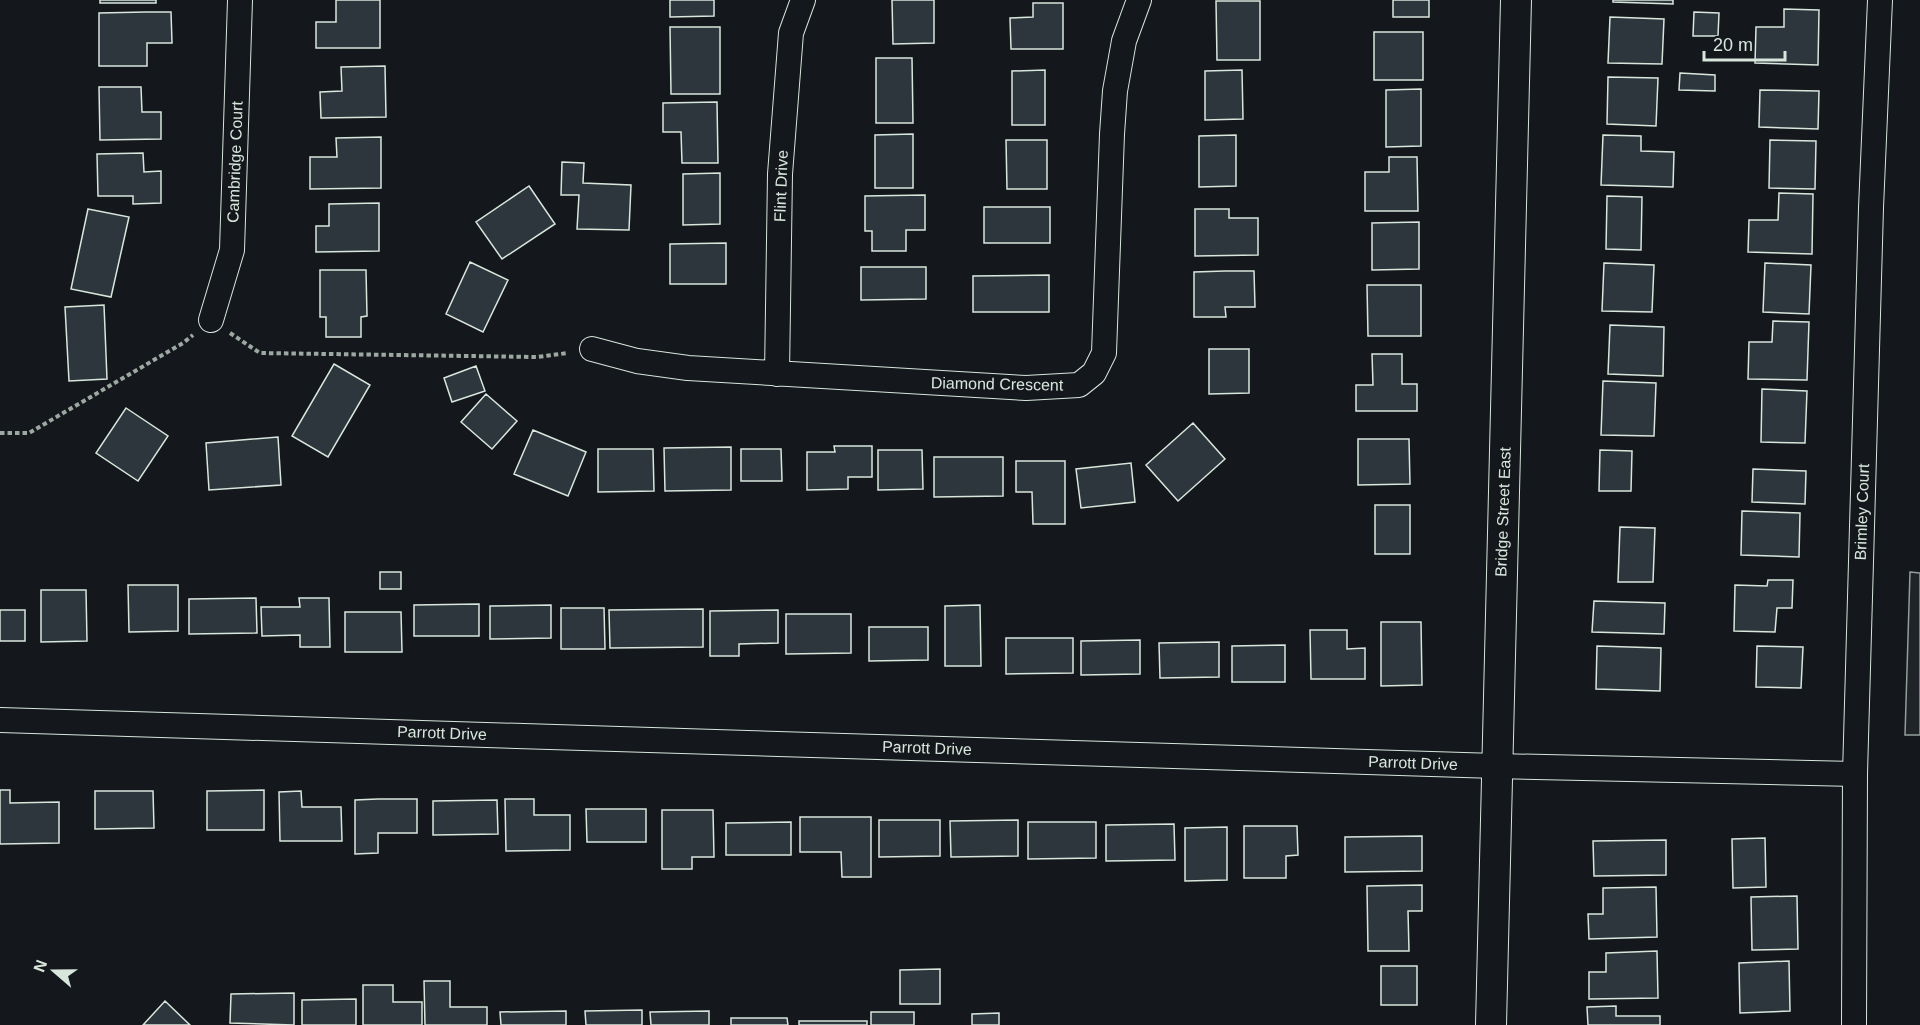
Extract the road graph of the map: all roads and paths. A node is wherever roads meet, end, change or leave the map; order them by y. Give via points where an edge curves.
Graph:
1 (240, 0) edge
2 (803, 0) edge
3 (1139, 0) edge
4 (1516, 0) edge
5 (1880, 0) edge
6 (211, 320) junction
7 (592, 349) joint
8 (777, 374) junction
9 (0, 433) edge
10 (0, 720) edge
11 (1496, 766) junction
12 (1855, 774) junction
13 (1491, 1025) edge
14 (1854, 1025) edge

1 - 6 street, Cambridge Court via 232,250
2 - 8 street, Flint Drive via 791,33 780,174
3 - 8 street, Diamond Crescent via 1124,41 1115,92 1104,353 1094,373 1079,385 1026,388
4 - 11 street, Bridge Street East
5 - 12 street, Brimley Court
6 - 7 path via 260,353 537,357
6 - 9 path via 183,343 29,433
7 - 8 street, Diamond Crescent via 637,361 688,368
10 - 11 street, Parrott Drive
11 - 12 street, Parrott Drive
11 - 13 street, Bridge Street East
12 - 14 street, Brimley Court

